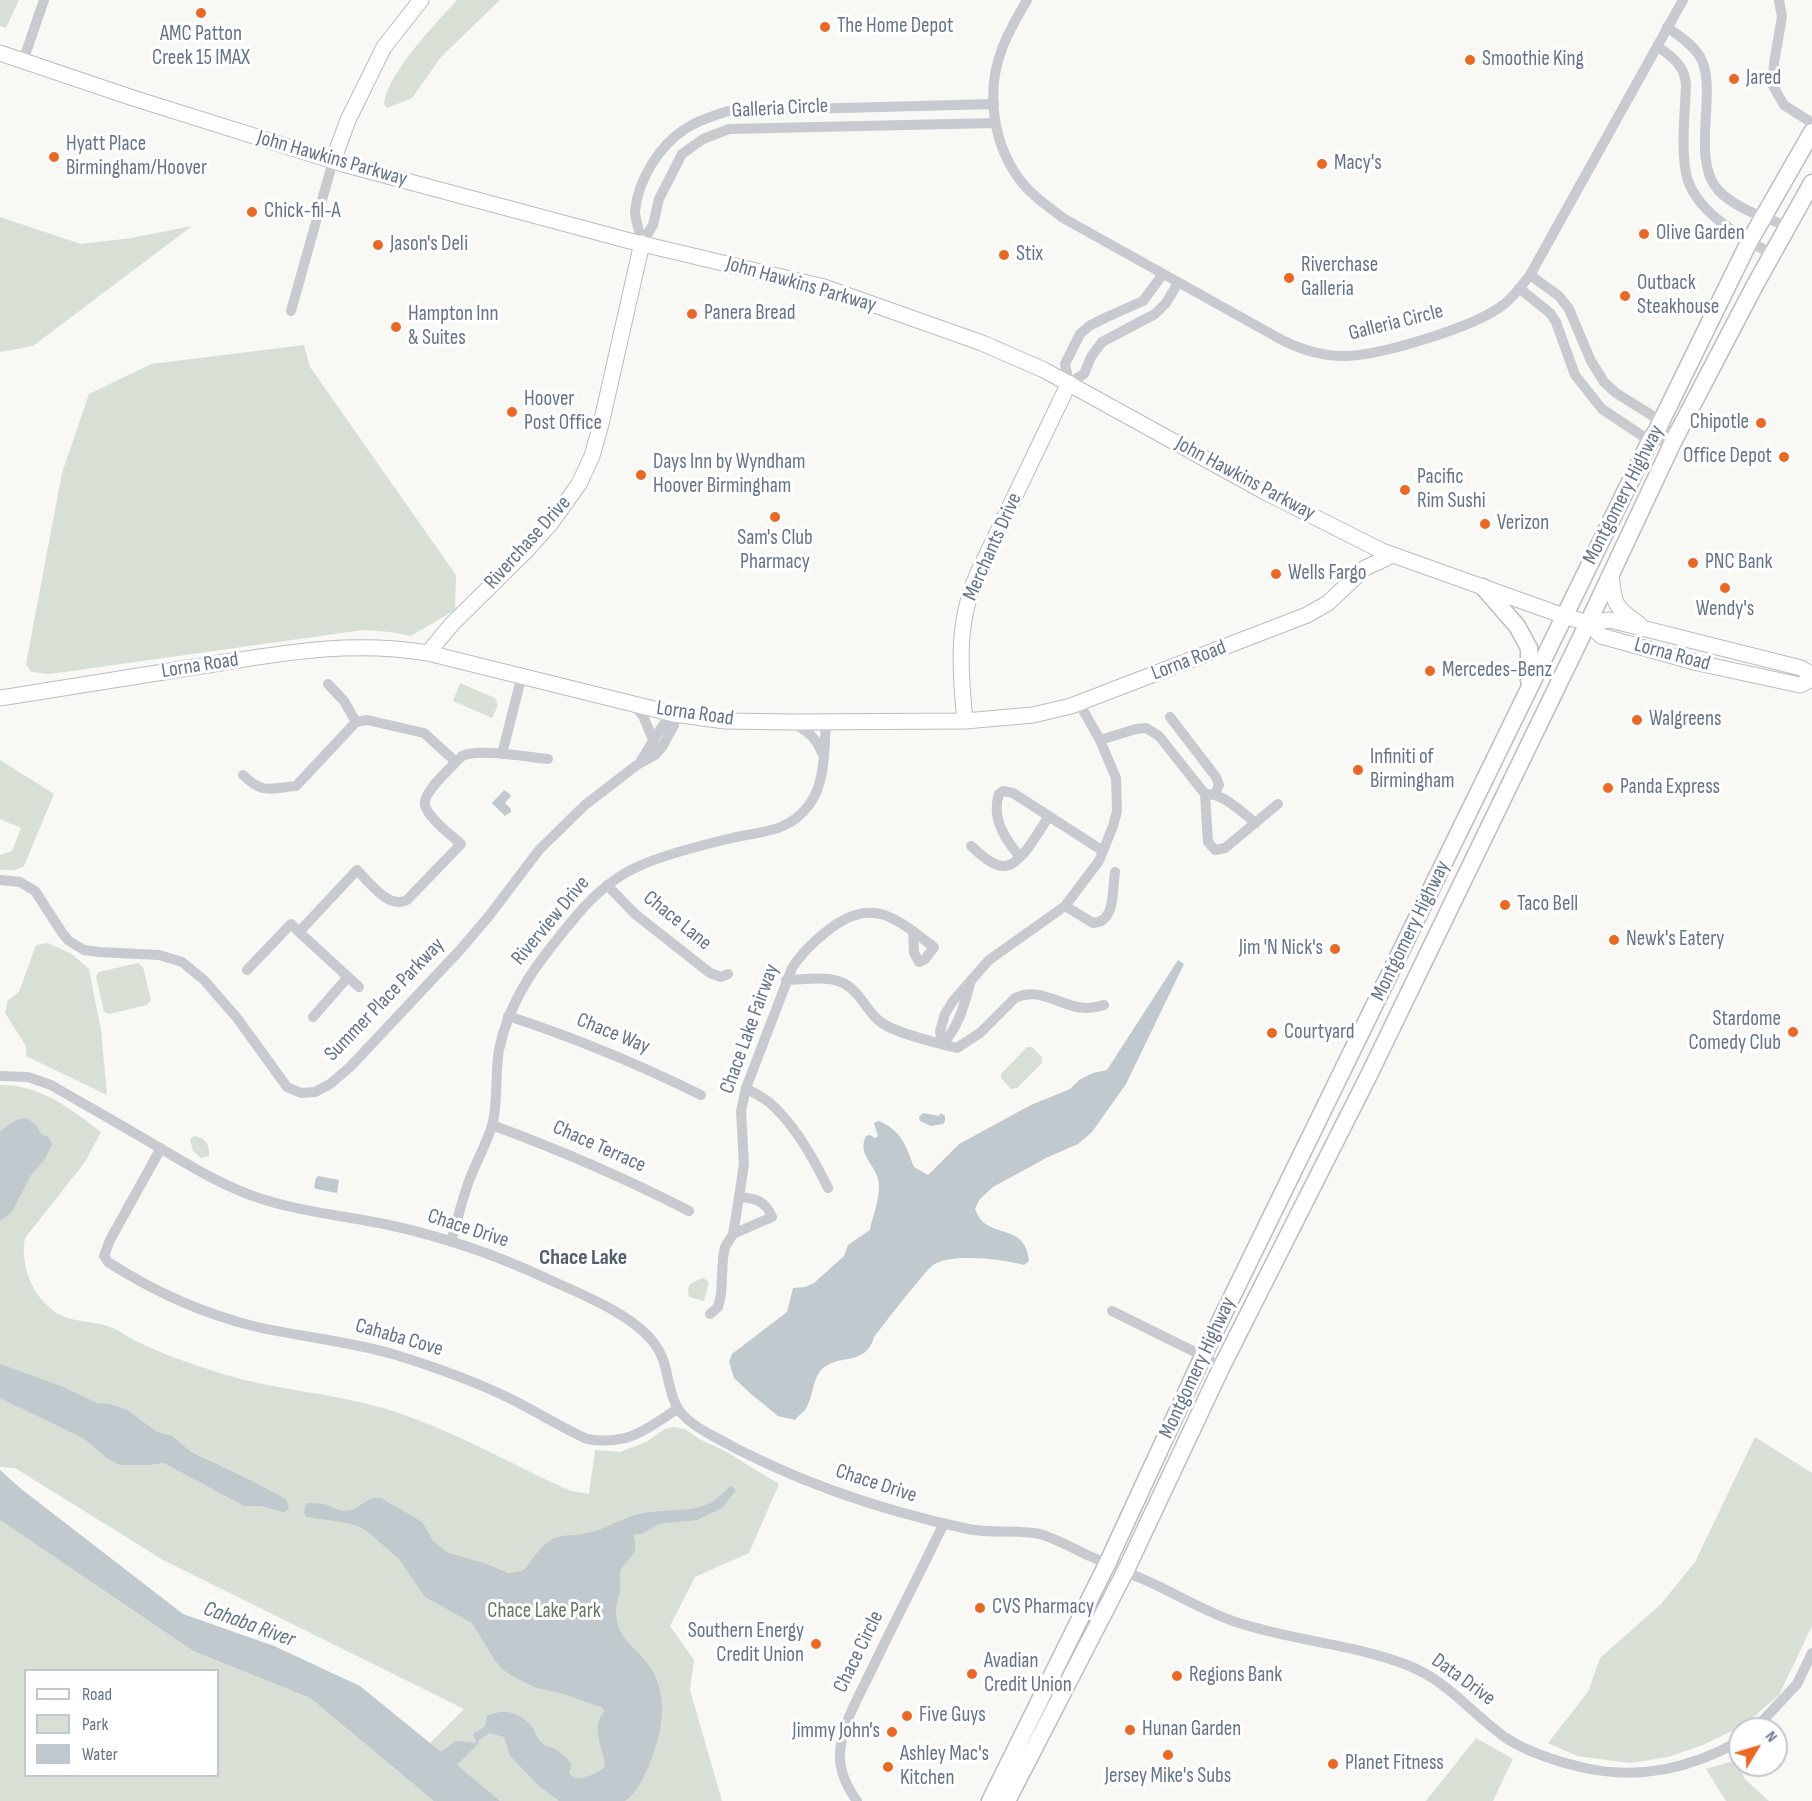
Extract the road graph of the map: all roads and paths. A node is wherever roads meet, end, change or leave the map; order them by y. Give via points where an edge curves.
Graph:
1 (44, 0) edge
2 (421, 0) edge
3 (1027, 0) edge
4 (1683, 0) edge
5 (1779, 0) edge
6 (1667, 27) junction
7 (1657, 46) junction
8 (0, 53) edge
9 (24, 61) junction
10 (994, 104) junction
11 (995, 123) junction
12 (1812, 123) edge
13 (1812, 132) edge
14 (333, 161) junction
15 (1812, 183) edge
16 (1764, 217) junction
17 (1788, 226) junction
18 (1749, 242) junction
19 (642, 243) junction
20 (1772, 254) junction
21 (1163, 274) junction
22 (1530, 274) junction
23 (1178, 283) junction
24 (1519, 288) junction
25 (291, 311) dead end
26 (1069, 383) junction
27 (1661, 421) junction
28 (1674, 440) junction
29 (1650, 441) junction
30 (1351, 536) junction
31 (1393, 555) junction
32 (1365, 568) junction
33 (1611, 573) junction
34 (1483, 587) junction
35 (1564, 616) junction
36 (1588, 623) junction
37 (1646, 629) junction
38 (428, 653) junction
39 (522, 675) junction
40 (1812, 677) edge
41 (328, 684) dead end
42 (1529, 690) junction
43 (0, 698) edge
44 (1079, 703) junction
45 (633, 704) junction
46 (674, 714) junction
47 (1170, 717) dead end
48 (964, 721) junction
49 (356, 722) junction
50 (792, 722) junction
51 (826, 722) junction
52 (1184, 736) junction
53 (1100, 740) junction
54 (654, 742) junction
55 (1169, 747) junction
56 (502, 754) junction
57 (824, 757) junction
58 (548, 759) dead end
59 (456, 762) junction
60 (637, 765) junction
61 (243, 775) dead end
62 (1210, 794) junction
63 (1278, 804) dead end
64 (1048, 816) junction
65 (1256, 823) junction
66 (971, 846) dead end
67 (1103, 851) junction
68 (1020, 857) junction
69 (1115, 872) dead end
70 (0, 880) edge
71 (607, 885) junction
72 (1065, 906) junction
73 (913, 931) dead end
74 (299, 932) junction
75 (247, 970) dead end
76 (728, 974) dead end
77 (348, 977) junction
78 (786, 980) junction
79 (359, 987) dead end
80 (1104, 1005) dead end
81 (508, 1016) junction
82 (313, 1017) dead end
83 (942, 1044) junction
84 (0, 1076) edge
85 (746, 1088) junction
86 (701, 1095) dead end
87 (492, 1125) junction
88 (161, 1148) junction
89 (828, 1188) dead end
90 (740, 1197) junction
91 (688, 1212) dead end
92 (733, 1234) junction
93 (451, 1242) junction
94 (1112, 1311) dead end
95 (710, 1314) dead end
96 (1203, 1356) junction
97 (1221, 1368) junction
98 (677, 1409) junction
99 (944, 1523) junction
100 (1107, 1564) junction
101 (1126, 1570) junction
102 (1812, 1653) edge
103 (1766, 1717) edge
104 (1728, 1747) edge
105 (857, 1801) edge
106 (990, 1801) edge
107 (1007, 1801) edge

1 - 9 street
2 - 14 street via 384,47 348,120
3 - 10 street, Galleria Circle via 1001,50
4 - 6 street, Galleria Circle
5 - 12 street via 1782,16 1773,86 1784,105
6 - 7 street, Galleria Circle
6 - 16 street via 1695,50 1704,66 1706,160 1712,181 1740,207
7 - 18 street via 1680,65 1685,77 1686,174 1692,190 1707,210
7 - 22 street, Galleria Circle
8 - 9 street, John Hawkins Parkway
9 - 14 street, John Hawkins Parkway
10 - 11 street, Galleria Circle
10 - 19 street, Galleria Circle via 728,111 700,120 683,130 652,164 635,213
11 - 19 street, Galleria Circle via 729,129 703,139 682,154 658,199 653,225
11 - 21 street, Galleria Circle via 1008,159 1040,200 1063,218
13 - 16 main road, Montgomery Highway
14 - 19 street, John Hawkins Parkway
14 - 25 street
15 - 17 main road, Montgomery Highway
16 - 17 street
16 - 18 main road, Montgomery Highway
17 - 20 main road, Montgomery Highway
18 - 20 street
18 - 27 main road, Montgomery Highway
19 - 26 street, John Hawkins Parkway via 824,287 982,343
19 - 38 street, Riverchase Drive via 601,424 579,484 526,551
20 - 28 main road, Montgomery Highway
21 - 23 street, Galleria Circle
21 - 26 street via 1143,301 1098,321 1080,334 1065,364
22 - 24 street, Galleria Circle
22 - 27 street via 1552,289 1569,309 1604,382
23 - 24 street, Galleria Circle via 1294,346 1324,355 1347,356 1394,347 1470,324 1504,305
23 - 26 street via 1155,314 1102,342 1084,374
24 - 29 street via 1556,322 1575,375 1592,399
26 - 30 street, John Hawkins Parkway
26 - 48 street, Merchants Drive via 968,599 959,663
27 - 28 street
27 - 29 main road, Montgomery Highway
28 - 29 street
28 - 33 main road, Montgomery Highway
29 - 35 main road, Montgomery Highway
30 - 31 street, John Hawkins Parkway
30 - 32 street
31 - 32 street, Lorna Road
31 - 34 street, John Hawkins Parkway
32 - 44 street, Lorna Road via 1336,596 1307,615
33 - 36 main road, Montgomery Highway
33 - 37 street via 1617,607
34 - 35 street, John Hawkins Parkway
34 - 42 main road via 1517,626 1529,648
35 - 36 street, John Hawkins Parkway
35 - 42 main road, Montgomery Highway
36 - 37 street, Lorna Road via 1610,620
36 - 40 street, Lorna Road via 1601,636 1698,663 1800,685
36 - 97 main road, Montgomery Highway via 1369,1075
37 - 40 street, Lorna Road via 1801,668
38 - 39 street, Lorna Road
38 - 43 street, Lorna Road via 352,646 286,652
39 - 45 street, Lorna Road
39 - 56 street
41 - 49 street
42 - 96 main road, Montgomery Highway
44 - 48 street, Lorna Road via 1033,715
44 - 53 street
45 - 46 street, Lorna Road
45 - 54 street
46 - 50 street, Lorna Road via 724,721
46 - 54 street, Summer Place Parkway via 664,722
46 - 60 street, Summer Place Parkway via 674,725 662,747
47 - 52 street
48 - 51 street, Lorna Road
49 - 59 street via 367,720 424,733
49 - 61 street via 296,786 258,788
50 - 51 street, Lorna Road
50 - 57 street via 817,741
51 - 57 street, Riverview Drive
52 - 55 street
52 - 62 street via 1216,777 1219,785
53 - 55 street via 1146,728
53 - 67 street via 1116,778 1118,796 1113,826
54 - 60 street, Summer Place Parkway
55 - 62 street
56 - 58 street
56 - 59 street via 468,753
57 - 71 street, Riverview Drive via 816,793 788,824 639,866
59 - 74 street via 431,789 425,805 461,844 402,903 391,901 357,870
60 - 70 street, Summer Place Parkway via 585,805 539,850 460,950 350,1067 330,1084 308,1094 287,1087 237,1018 204,980 182,962 159,955 84,950 63,934 35,891 20,882
62 - 65 street
62 - 65 street via 1208,842 1215,850 1225,848
63 - 65 street
64 - 67 street
64 - 68 street
64 - 68 street via 1013,793 999,794 996,801 1001,832
66 - 68 street via 1000,866 1014,864
67 - 72 street
69 - 72 street via 1111,904 1103,921 1093,923
71 - 76 street, Chace Lane via 635,914 710,973
71 - 81 street, Riverview Drive via 577,915 527,979
72 - 83 street via 989,960 971,980 945,1014 940,1031
73 - 78 street, Chace Lake Fairway via 888,916 848,916 799,957
74 - 75 street via 291,924
74 - 77 street
77 - 79 street
77 - 82 street
78 - 83 street via 834,979 855,991 884,1025
78 - 85 street, Chace Lake Fairway
80 - 83 street via 1075,1008 1040,995 1022,995 970,1041 957,1048
81 - 86 street, Chace Way via 579,1040
81 - 87 street, Riverview Drive via 496,1070
84 - 88 street, Chace Drive via 40,1080
85 - 89 street via 781,1115 802,1142
85 - 90 street, Chace Lake Fairway via 741,1111 744,1164
87 - 91 street, Chace Terrace via 574,1156
87 - 93 street, Riverview Drive via 468,1182
88 - 93 street, Chace Drive via 235,1190 264,1200 390,1225
88 - 98 street, Cahaba Cove via 99,1258 148,1286 197,1308 253,1326 362,1346 427,1365 485,1387 588,1439 624,1440
90 - 92 street, Chace Lake Fairway
90 - 92 street via 761,1202 772,1217
92 - 95 street, Chace Lake Fairway via 725,1247 718,1307
93 - 98 street, Chace Drive via 546,1278 641,1329 666,1365
94 - 96 street
96 - 97 street
96 - 100 main road, Montgomery Highway
97 - 101 main road, Montgomery Highway
98 - 99 street, Chace Drive via 704,1432 809,1483
99 - 100 street, Chace Drive via 986,1532 1041,1534
99 - 105 street, Chace Circle via 843,1734 840,1766 846,1786
100 - 101 street, Data Drive
100 - 106 main road, Montgomery Highway
101 - 104 street, Data Drive via 1228,1620 1383,1656 1417,1669 1438,1681 1505,1737 1529,1750 1582,1767 1631,1773 1661,1770 1689,1765
101 - 107 main road, Montgomery Highway
102 - 103 street via 1797,1684

